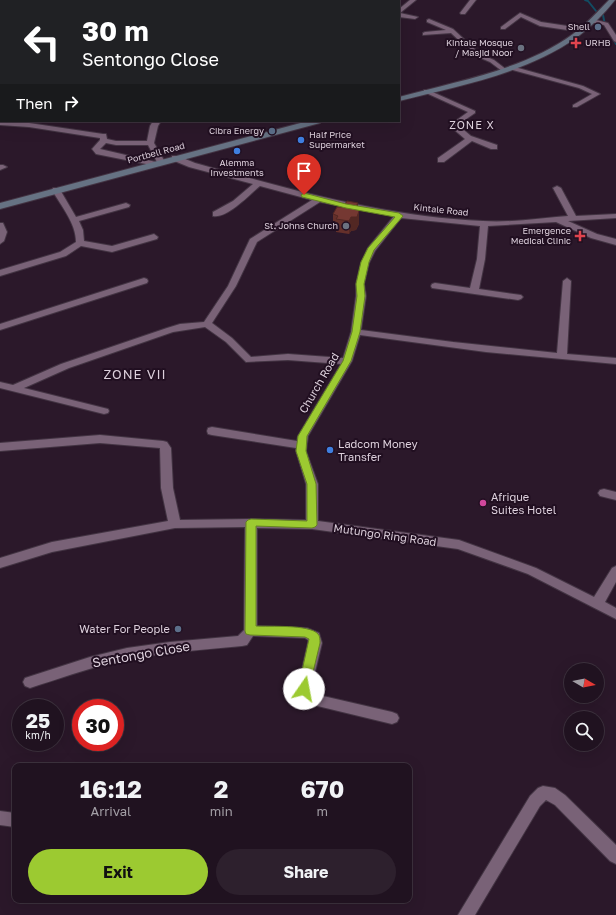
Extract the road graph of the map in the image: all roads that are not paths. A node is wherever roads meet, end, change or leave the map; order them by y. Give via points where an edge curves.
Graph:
1 (413, 0) edge
2 (473, 0) edge
3 (612, 0) edge
4 (400, 13) edge
5 (463, 13) dead end
6 (400, 14) edge
7 (415, 17) dead end
8 (429, 21) dead end
9 (592, 21) junction
10 (502, 28) dead end
11 (581, 30) junction
12 (452, 31) junction
13 (425, 34) dead end
14 (616, 40) edge
15 (507, 69) junction
16 (426, 91) junction
17 (400, 99) edge
18 (575, 106) dead end
19 (156, 122) edge
20 (313, 122) edge
21 (0, 123) edge
22 (469, 138) junction
23 (104, 140) junction
24 (150, 143) junction
25 (494, 147) dead end
26 (175, 158) junction
27 (441, 160) dead end
28 (157, 163) junction
29 (258, 183) junction
30 (557, 188) dead end
31 (56, 190) junction
32 (319, 199) junction
33 (126, 205) dead end
34 (0, 206) edge
35 (216, 214) dead end
36 (399, 216) junction
37 (616, 216) edge
38 (573, 218) junction
39 (74, 220) junction
40 (558, 220) junction
41 (484, 224) junction
42 (0, 225) edge
43 (154, 237) dead end
44 (0, 241) edge
45 (616, 242) edge
46 (80, 243) junction
47 (0, 273) edge
48 (144, 281) dead end
49 (566, 281) dead end
50 (435, 286) dead end
51 (474, 291) junction
52 (518, 297) dead end
53 (207, 324) junction
54 (0, 328) edge
55 (356, 332) junction
56 (562, 357) junction
57 (347, 361) junction
58 (616, 361) edge
59 (0, 385) edge
60 (13, 389) junction
61 (104, 411) dead end
62 (212, 431) dead end
63 (301, 445) junction
64 (0, 447) edge
65 (604, 493) dead end
66 (616, 496) edge
67 (251, 522) junction
68 (175, 524) junction
69 (312, 525) junction
70 (0, 563) edge
71 (616, 571) edge
72 (597, 604) junction
73 (616, 614) edge
74 (250, 631) junction
75 (30, 682) dead end
76 (392, 718) dead end
77 (0, 818) edge
78 (12, 820) edge
79 (616, 856) edge
80 (466, 915) edge

1 - 4 street
2 - 5 street
3 - 9 main road
6 - 7 street
8 - 12 street
9 - 11 main road
9 - 14 street via 606,24
10 - 11 street via 521,15 540,24
11 - 15 main road via 550,51
12 - 13 street
12 - 15 street via 478,55
15 - 16 main road
15 - 18 street via 597,94
16 - 17 main road
16 - 22 street via 473,112 456,123 455,127
19 - 24 street
20 - 26 main road, Portbell Road
21 - 23 street via 103,136
22 - 25 street
22 - 27 street
23 - 24 street via 116,143
23 - 28 street via 96,149 99,152
24 - 28 street
26 - 28 main road, Portbell Road
26 - 29 street, Kintale Road
28 - 31 main road, Portbell Road
29 - 32 street, Kintale Road
29 - 35 street via 236,203
30 - 38 street
31 - 34 main road, Portbell Road
31 - 39 street
32 - 36 street, Kintale Road
32 - 53 street via 253,241 232,286
33 - 39 street
36 - 41 street, Kintale Road
36 - 55 street, Church Road via 371,250 365,262 360,284
37 - 38 street, Kintale Road
38 - 40 street, Kintale Road
39 - 46 street
40 - 41 street, Kintale Road
40 - 45 street via 588,234
41 - 51 street via 481,259
42 - 44 street
43 - 46 street via 112,249
46 - 47 street via 63,254
48 - 54 street
49 - 56 street
50 - 51 street
51 - 52 street
53 - 57 street via 229,340 249,360 288,357
53 - 60 street via 170,330 65,366
55 - 56 street via 449,346
55 - 57 street, Church Road
56 - 58 street
57 - 63 street, Church Road via 303,436
59 - 60 street
60 - 61 street
62 - 63 street
63 - 69 street via 312,484
64 - 68 street via 100,439 162,445 166,448 167,488
65 - 66 street
67 - 68 street, Mutungo Ring Road
67 - 69 street, Mutungo Ring Road
67 - 74 street
68 - 70 street, Mutungo Ring Road via 52,547
69 - 72 street, Mutungo Ring Road via 459,545 518,564
71 - 72 street
72 - 73 street, Mutungo Ring Road
74 - 75 street, Sentongo Close via 242,641 170,647 127,654 87,663
74 - 76 street via 307,633 314,637 315,643 303,695 306,698
77 - 78 street
79 - 80 street via 560,800 550,794 543,794 535,801

